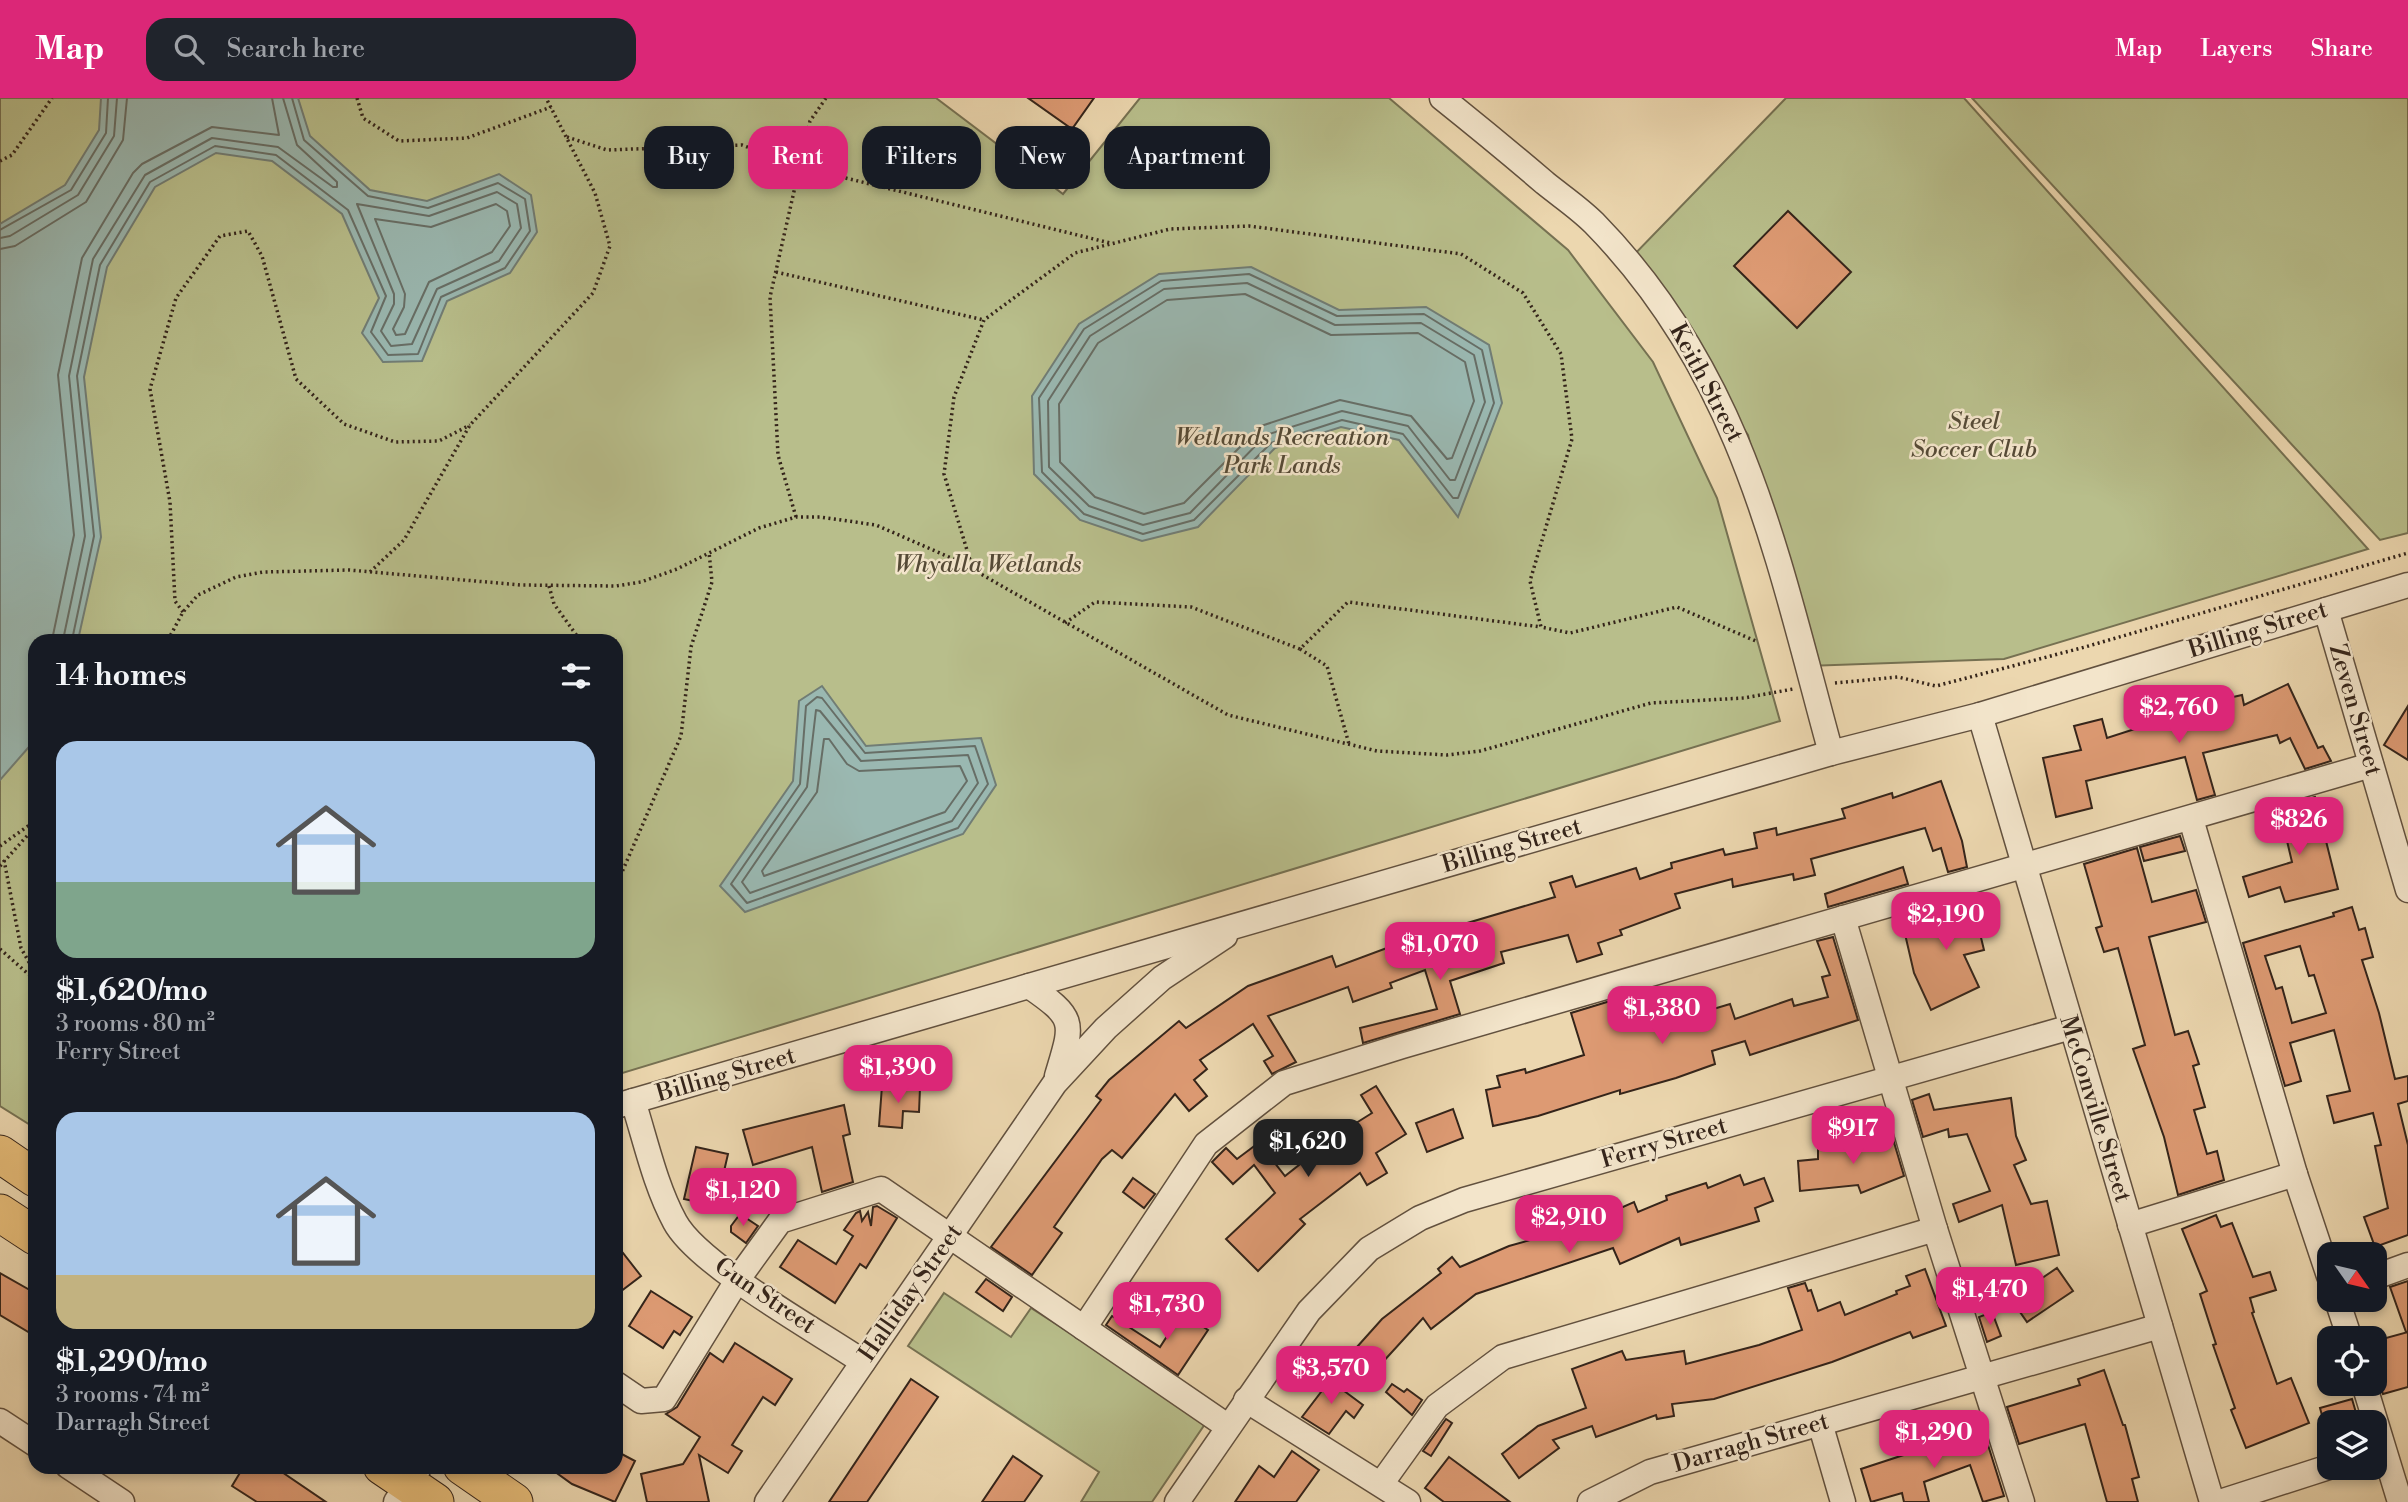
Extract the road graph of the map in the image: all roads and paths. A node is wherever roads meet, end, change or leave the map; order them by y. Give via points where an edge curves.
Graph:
1 (52, 98) edge
2 (357, 98) edge
3 (547, 98) edge
4 (826, 98) edge
5 (1442, 98) edge
6 (551, 107) junction
7 (809, 126) edge
8 (566, 137) junction
9 (748, 147) edge
10 (0, 161) edge
11 (848, 178) edge
12 (796, 189) edge
13 (1112, 243) junction
14 (776, 272) junction
15 (985, 320) junction
16 (470, 425) junction
17 (796, 517) junction
18 (709, 552) junction
19 (2408, 553) edge
20 (973, 570) junction
21 (370, 572) junction
22 (2408, 585) edge
23 (549, 586) junction
24 (2326, 610) junction
25 (183, 612) junction
26 (1065, 623) junction
27 (1541, 627) junction
28 (171, 634) edge
29 (576, 634) edge
30 (1758, 642) dead end
31 (1300, 649) junction
32 (1813, 686) junction
33 (1980, 715) junction
34 (1349, 745) junction
35 (1831, 753) junction
36 (2371, 765) junction
37 (2191, 819) junction
38 (28, 826) edge
39 (28, 834) edge
40 (0, 846) edge
41 (4, 860) junction
42 (0, 866) edge
43 (2024, 866) junction
44 (623, 870) edge
45 (2408, 890) edge
46 (1843, 918) junction
47 (1245, 923) junction
48 (0, 948) edge
49 (28, 961) edge
50 (28, 974) edge
51 (1029, 986) junction
52 (2071, 1027) junction
53 (1892, 1078) junction
54 (1055, 1083) junction
55 (625, 1104) edge
56 (0, 1154) edge
57 (28, 1173) edge
58 (2295, 1174) junction
59 (0, 1213) edge
60 (2130, 1225) junction
61 (1935, 1229) junction
62 (28, 1231) edge
63 (950, 1235) junction
64 (2318, 1242) edge
65 (2408, 1265) edge
66 (2387, 1273) edge
67 (738, 1279) junction
68 (2160, 1326) junction
69 (1084, 1328) junction
70 (863, 1362) junction
71 (1982, 1379) junction
72 (623, 1389) edge
73 (2369, 1396) edge
74 (1246, 1400) junction
75 (0, 1421) edge
76 (1820, 1423) junction
77 (1227, 1426) junction
78 (28, 1439) edge
79 (2389, 1447) edge
80 (2317, 1470) edge
81 (80, 1474) edge
82 (474, 1474) edge
83 (1381, 1484) junction
84 (122, 1502) edge
85 (514, 1502) edge
86 (767, 1502) edge
87 (1177, 1502) edge
88 (1408, 1502) edge
89 (1590, 1502) edge
90 (1843, 1502) edge
91 (2022, 1502) edge
92 (2213, 1502) edge
93 (2220, 1502) edge
94 (2400, 1502) edge

1 - 10 path via 12,155
2 - 6 path via 363,118 399,141 467,138
3 - 6 path
4 - 7 path
5 - 32 street, Keith Street via 1592,222 1682,331 1728,416 1760,497
6 - 8 path
8 - 9 path via 607,150
8 - 16 path via 595,193 610,246 593,293
11 - 13 path
12 - 14 path
13 - 15 path via 1075,253
13 - 27 path via 1170,229 1249,226 1461,254 1523,293 1562,354 1572,439 1530,581
14 - 15 path
14 - 17 path via 770,298 778,455
15 - 20 path via 954,397 944,474
16 - 21 path via 404,541
16 - 25 path via 439,441 395,442 344,424 296,379 262,256 248,232 220,236 176,298 150,389 170,502 175,601
17 - 18 path via 759,528
17 - 20 path via 876,525
18 - 23 path via 641,582
18 - 44 path via 712,582 691,647 681,736
19 - 32 path via 1936,686 1898,677
20 - 26 path
21 - 23 path
21 - 25 path via 274,572 236,577 198,596
22 - 24 street, Billing Street
23 - 29 path via 554,604
24 - 33 street, Billing Street
24 - 36 street, Zeven Street
25 - 28 path
26 - 31 path via 1095,602 1191,607
26 - 34 path via 1228,715
27 - 30 path via 1570,633 1677,607
27 - 31 path via 1348,602
31 - 34 path via 1327,666
32 - 34 path via 1744,698 1651,703 1480,751 1410,754
32 - 35 street, Keith Street
33 - 35 street, Billing Street
33 - 43 street, McConville Street
35 - 47 street, Billing Street
36 - 37 street
36 - 45 street, Zeven Street
37 - 43 street
37 - 58 street
38 - 40 path
39 - 41 path
41 - 42 path
41 - 49 path via 20,948
43 - 46 street
43 - 52 street, McConville Street
46 - 53 street
46 - 69 street via 1284,1083 1206,1144
47 - 51 street, Billing Street
47 - 54 street, Halliday Street via 1162,978 1106,1028
48 - 50 path
51 - 54 street, Halliday Street via 1062,1009 1070,1033
51 - 55 street, Billing Street
52 - 53 street, Ferry Street
52 - 60 street, McConville Street
53 - 61 street
53 - 74 street, Ferry Street via 1464,1200 1420,1218 1369,1250 1309,1311
54 - 63 street, Halliday Street
55 - 67 street, Gun Street via 677,1225 711,1261
56 - 57 highway
58 - 60 street
58 - 64 street
59 - 62 highway
60 - 68 street, McConville Street
61 - 71 street
61 - 83 street via 1503,1357 1437,1406
63 - 67 street via 881,1189 780,1221
63 - 69 street
63 - 70 street, Halliday Street
65 - 66 street
67 - 70 street, Gun Street
67 - 72 street via 664,1399 641,1401
68 - 71 street, Darragh Street
68 - 92 street, McConville Street
69 - 77 street
70 - 86 street, Halliday Street
71 - 76 street, Darragh Street
71 - 91 street
73 - 79 street
74 - 77 street, Ferry Street
74 - 83 street
75 - 78 street
76 - 89 street, Darragh Street via 1650,1472
76 - 90 street
77 - 87 street, Ferry Street
79 - 94 street
80 - 93 street
81 - 84 street
82 - 85 highway
83 - 88 street

